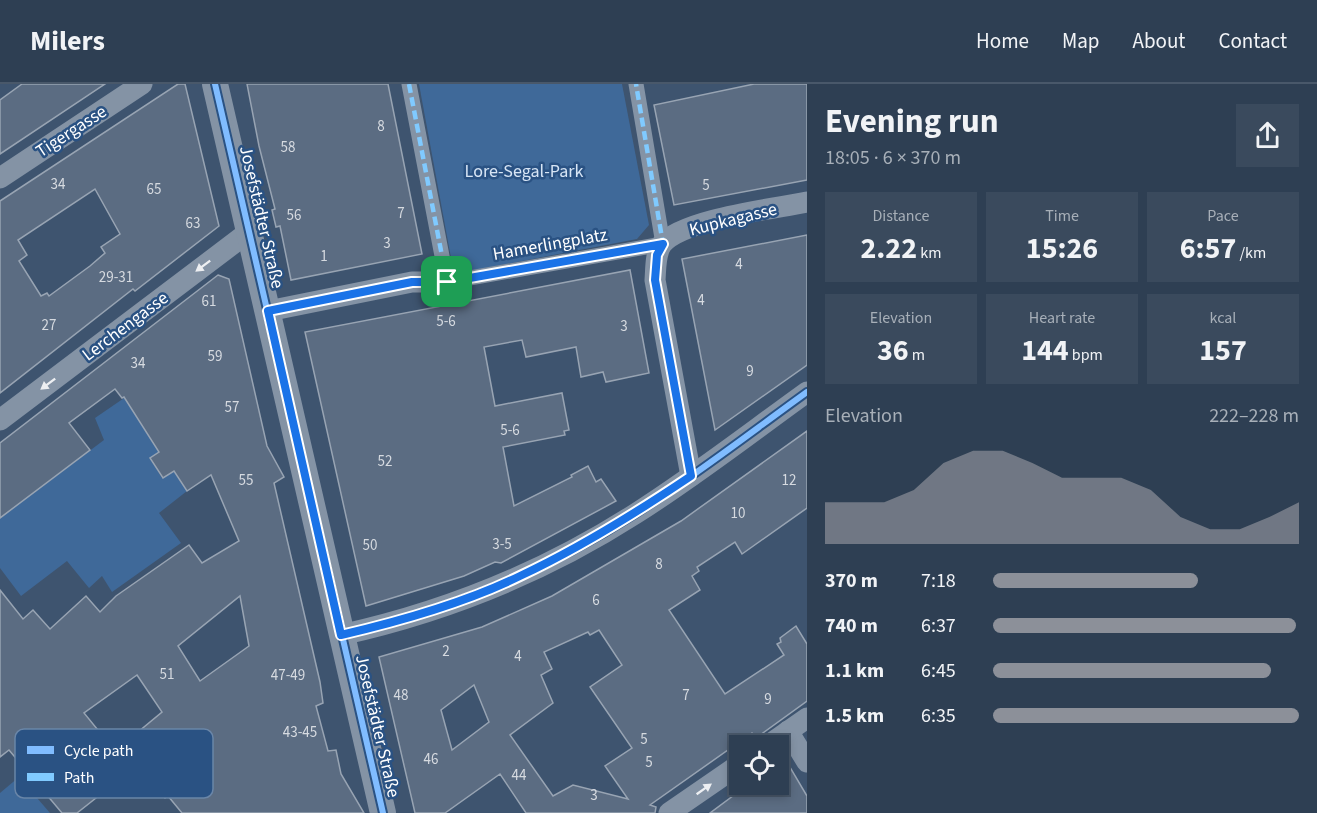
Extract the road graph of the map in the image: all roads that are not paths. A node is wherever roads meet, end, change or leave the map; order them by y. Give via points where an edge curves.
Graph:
1 (142, 84) edge
2 (215, 84) edge
3 (409, 84) edge
4 (636, 84) edge
5 (0, 178) edge
6 (807, 202) edge
7 (250, 231) junction
8 (663, 244) junction
9 (447, 282) junction
10 (268, 311) junction
11 (807, 392) edge
12 (0, 420) edge
13 (691, 476) junction
14 (341, 635) junction
15 (807, 718) edge
16 (788, 731) junction
17 (782, 735) edge
18 (807, 762) edge
19 (729, 772) edge
20 (383, 813) edge
21 (669, 813) edge

1 - 5 street, Tigergasse
2 - 7 street, Josefstädter Straße
3 - 9 street
4 - 8 street
6 - 8 street, Kupkagasse via 691,226
7 - 10 street, Josefstädter Straße
7 -> 12 street, Lerchengasse
8 - 9 street, Hamerlingplatz
8 - 13 street via 657,255 655,280
9 - 10 street via 412,282
10 - 14 street, Josefstädter Straße
11 - 13 street
13 - 14 street via 578,547 518,577 455,602
14 - 20 street, Josefstädter Straße
15 - 16 street
16 - 17 street
16 - 18 street
21 -> 19 street

